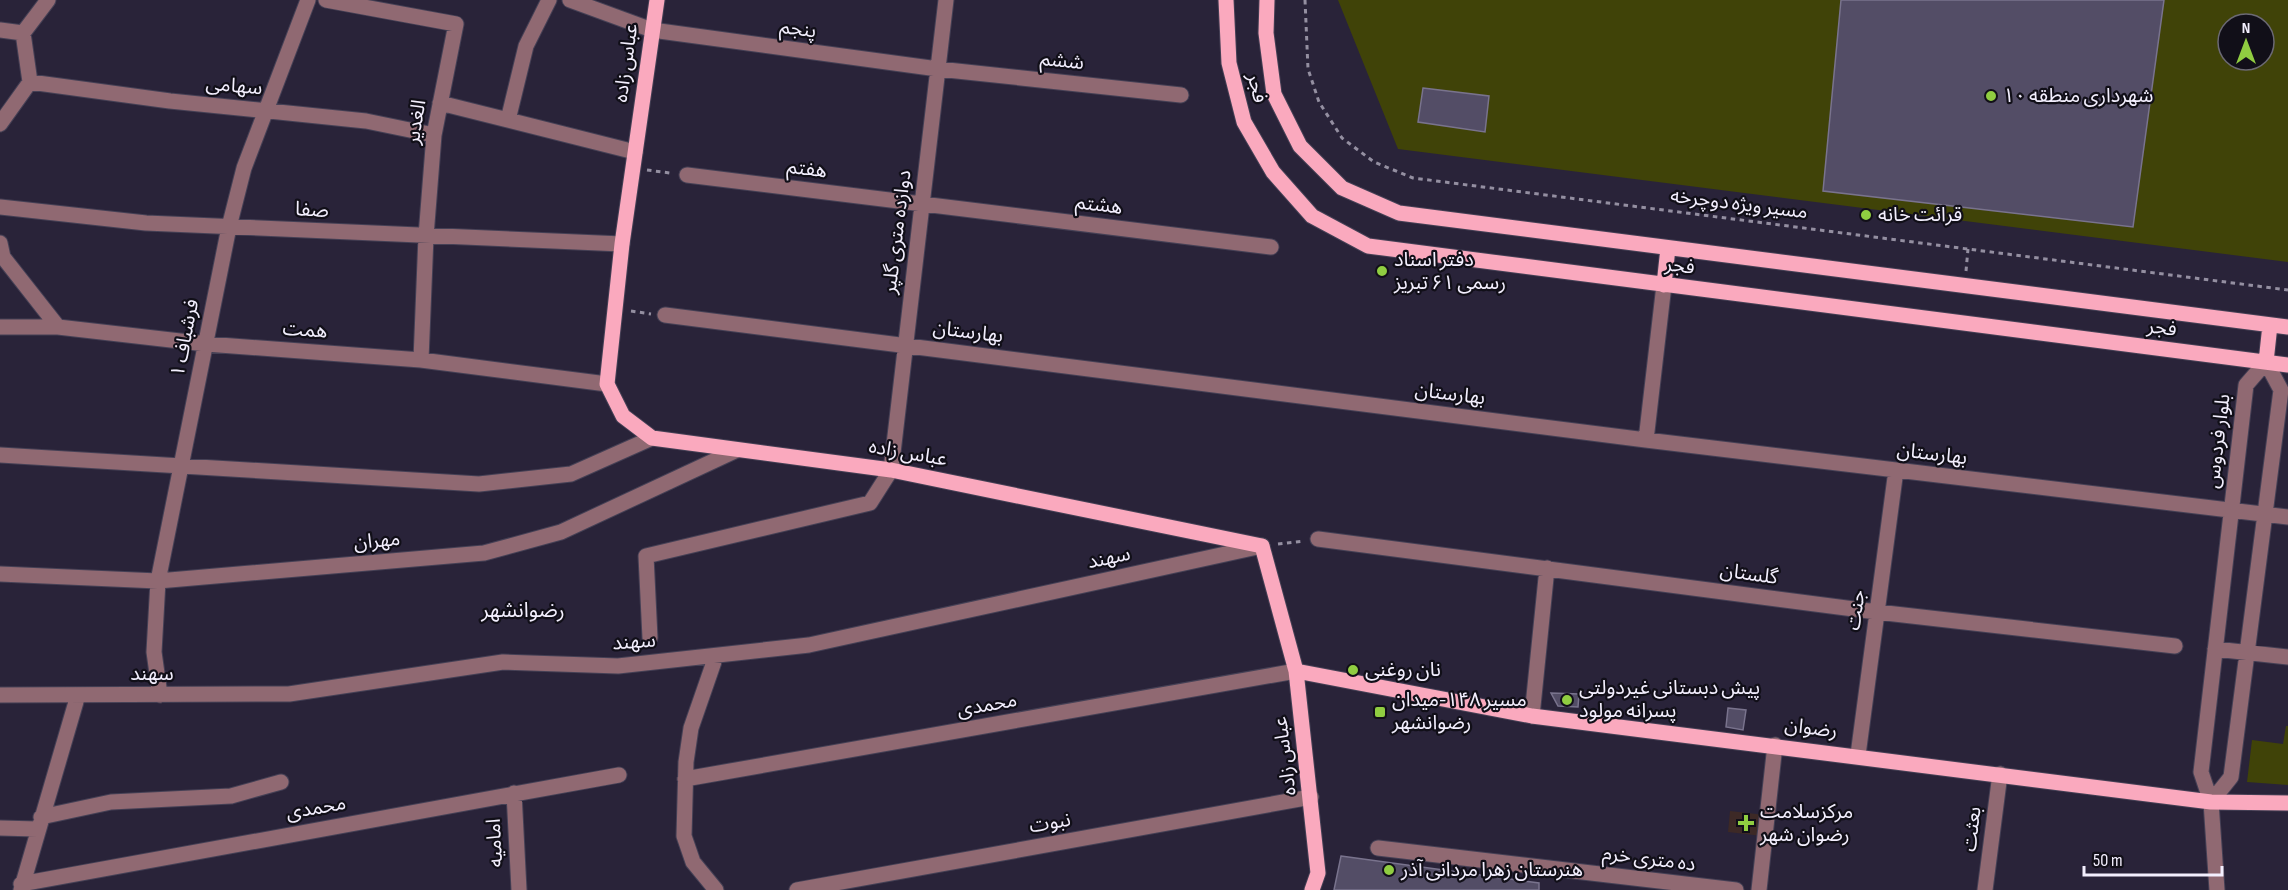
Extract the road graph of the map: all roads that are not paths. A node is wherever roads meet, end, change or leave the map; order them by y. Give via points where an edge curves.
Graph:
1 (48, 0) edge
2 (308, 0) edge
3 (326, 0) edge
4 (549, 0) edge
5 (570, 0) edge
6 (657, 0) edge
7 (946, 0) edge
8 (1226, 0) edge
9 (1267, 0) edge
10 (0, 30) edge
11 (652, 30) junction
12 (23, 33) junction
13 (938, 69) junction
14 (30, 82) junction
15 (1181, 95) dead end
16 (440, 103) junction
17 (267, 110) junction
18 (508, 120) junction
19 (0, 124) edge
20 (434, 135) junction
21 (635, 152) junction
22 (687, 176) road end
23 (921, 205) junction
24 (0, 207) edge
25 (229, 227) junction
26 (426, 236) junction
27 (0, 243) edge
28 (622, 244) junction
29 (1272, 247) dead end
30 (1668, 248) junction
31 (1664, 285) junction
32 (665, 315) road end
33 (2270, 325) junction
34 (0, 327) edge
35 (58, 327) junction
36 (2288, 327) edge
37 (206, 344) junction
38 (904, 345) junction
39 (421, 360) junction
40 (2266, 362) junction
41 (2288, 365) edge
42 (607, 384) junction
43 (652, 438) junction
44 (1646, 440) junction
45 (737, 450) junction
46 (0, 455) edge
47 (181, 466) junction
48 (891, 470) junction
49 (1896, 470) junction
50 (2230, 510) junction
51 (2265, 514) junction
52 (2288, 517) edge
53 (1318, 539) road end
54 (1262, 546) junction
55 (1547, 568) junction
56 (0, 574) edge
57 (158, 581) junction
58 (1877, 612) junction
59 (650, 638) dead end
60 (2175, 646) dead end
61 (2215, 649) junction
62 (2246, 652) junction
63 (716, 656) junction
64 (2288, 657) edge
65 (1296, 671) junction
66 (0, 695) edge
67 (78, 695) junction
68 (160, 695) junction
69 (1532, 716) junction
70 (1775, 745) junction
71 (1858, 755) junction
72 (2000, 774) junction
73 (619, 775) dead end
74 (685, 779) junction
75 (281, 782) dead end
76 (514, 793) junction
77 (1311, 797) junction
78 (2211, 802) junction
79 (2288, 803) edge
80 (39, 823) junction
81 (0, 828) edge
82 (1378, 848) dead end
83 (21, 887) edge
84 (519, 890) edge
85 (716, 890) edge
86 (797, 890) edge
87 (1312, 890) edge
88 (1736, 890) edge
89 (1759, 890) edge
90 (1985, 890) edge
91 (2217, 890) edge

1 - 12 street
2 - 17 street, فرشباف ۱
3 - 16 street, الغدیر via 456,24
4 - 18 street via 526,46
5 - 11 street, پنجم
6 - 11 main road, عباس زاده
7 - 13 street, دوازده متری گلپر
8 - 31 main road, فجر via 1229,63 1244,122 1273,172 1312,216 1368,246
9 - 30 main road, فجر via 1266,33 1274,94 1300,146 1342,188 1399,213
10 - 12 street
11 - 13 street, پنجم
11 - 21 main road, عباس زاده
12 - 14 street
13 - 15 street, ششم
13 - 23 street, دوازده متری گلپر
14 - 17 street, سهامی
14 - 19 street
16 - 18 street
16 - 20 street, الغدیر
17 - 20 street, سهامی via 366,121
17 - 25 street, فرشباف ۱ via 244,168
18 - 21 street
20 - 26 street, الغدیر
21 - 28 main road, عباس زاده
22 - 23 street, هفتم
23 - 29 street, هشتم
23 - 38 street, دوازده متری گلپر
24 - 25 street, صفا via 146,223
25 - 26 street, صفا
25 - 37 street, فرشباف ۱
26 - 28 street, صفا
26 - 39 street, الغدیر
27 - 35 street via 3,257
28 - 42 main road, عباس زاده
30 - 31 main road
30 - 33 main road, فجر
31 - 40 main road, فجر
31 - 44 street
32 - 38 street, بهارستان
33 - 36 main road, فجر
33 - 40 main road
34 - 35 street, همت
35 - 37 street, همت
37 - 39 street, همت
37 - 47 street, فرشباف ۱
38 - 44 street, بهارستان
38 - 48 street, دوازده متری گلپر
39 - 42 street, همت
40 - 41 main road, فجر
40 - 50 street, بلوار فردوس via 2246,385
40 - 51 street via 2281,390
42 - 43 main road, عباس زاده via 623,416
43 - 45 main road, عباس زاده
43 - 47 street via 571,474 479,484
44 - 49 street, بهارستان
45 - 48 main road, عباس زاده
45 - 57 street, مهران via 561,532 484,553
46 - 47 street
47 - 57 street, فرشباف ۱
48 - 54 main road, عباس زاده
48 - 59 street via 870,503 646,556
49 - 50 street, بهارستان
49 - 58 street, جنت
50 - 51 street, بهارستان
50 - 61 street, بلوار فردوس
51 - 52 street
51 - 62 street
53 - 55 street, گلستان
54 - 63 street, سهند via 809,645
54 - 65 main road, عباس زاده
55 - 58 street, گلستان
55 - 69 street
56 - 57 street, مهران
57 - 68 street, فرشباف ۱ via 154,652
58 - 60 street, گلستان
58 - 71 street, جنت
61 - 62 street
61 - 78 street, بلوار فردوس via 2201,772
62 - 64 street
62 - 78 street via 2230,777
63 - 68 street, سهند via 618,666 503,662 289,694
63 - 74 street via 691,728
65 - 69 main road, رضوان
65 - 74 street, محمدی
65 - 77 main road, عباس زاده
66 - 67 street, سهند
67 - 68 street, سهند
67 - 80 street
69 - 70 main road, رضوان
70 - 71 main road, رضوان
70 - 89 street
71 - 72 main road, رضوان
72 - 78 main road, رضوان
72 - 90 street, بعثت
73 - 76 street, محمدی
74 - 85 street via 684,836 693,862
75 - 80 street via 231,796 111,802
76 - 83 street, محمدی
76 - 84 street, امامیه
77 - 86 street, نبوت
77 - 87 main road, عباس زاده via 1318,873
78 - 79 main road, رضوان
78 - 91 street, بلوار فردوس
80 - 81 street
80 - 83 street
82 - 88 street, ده متری خرم

